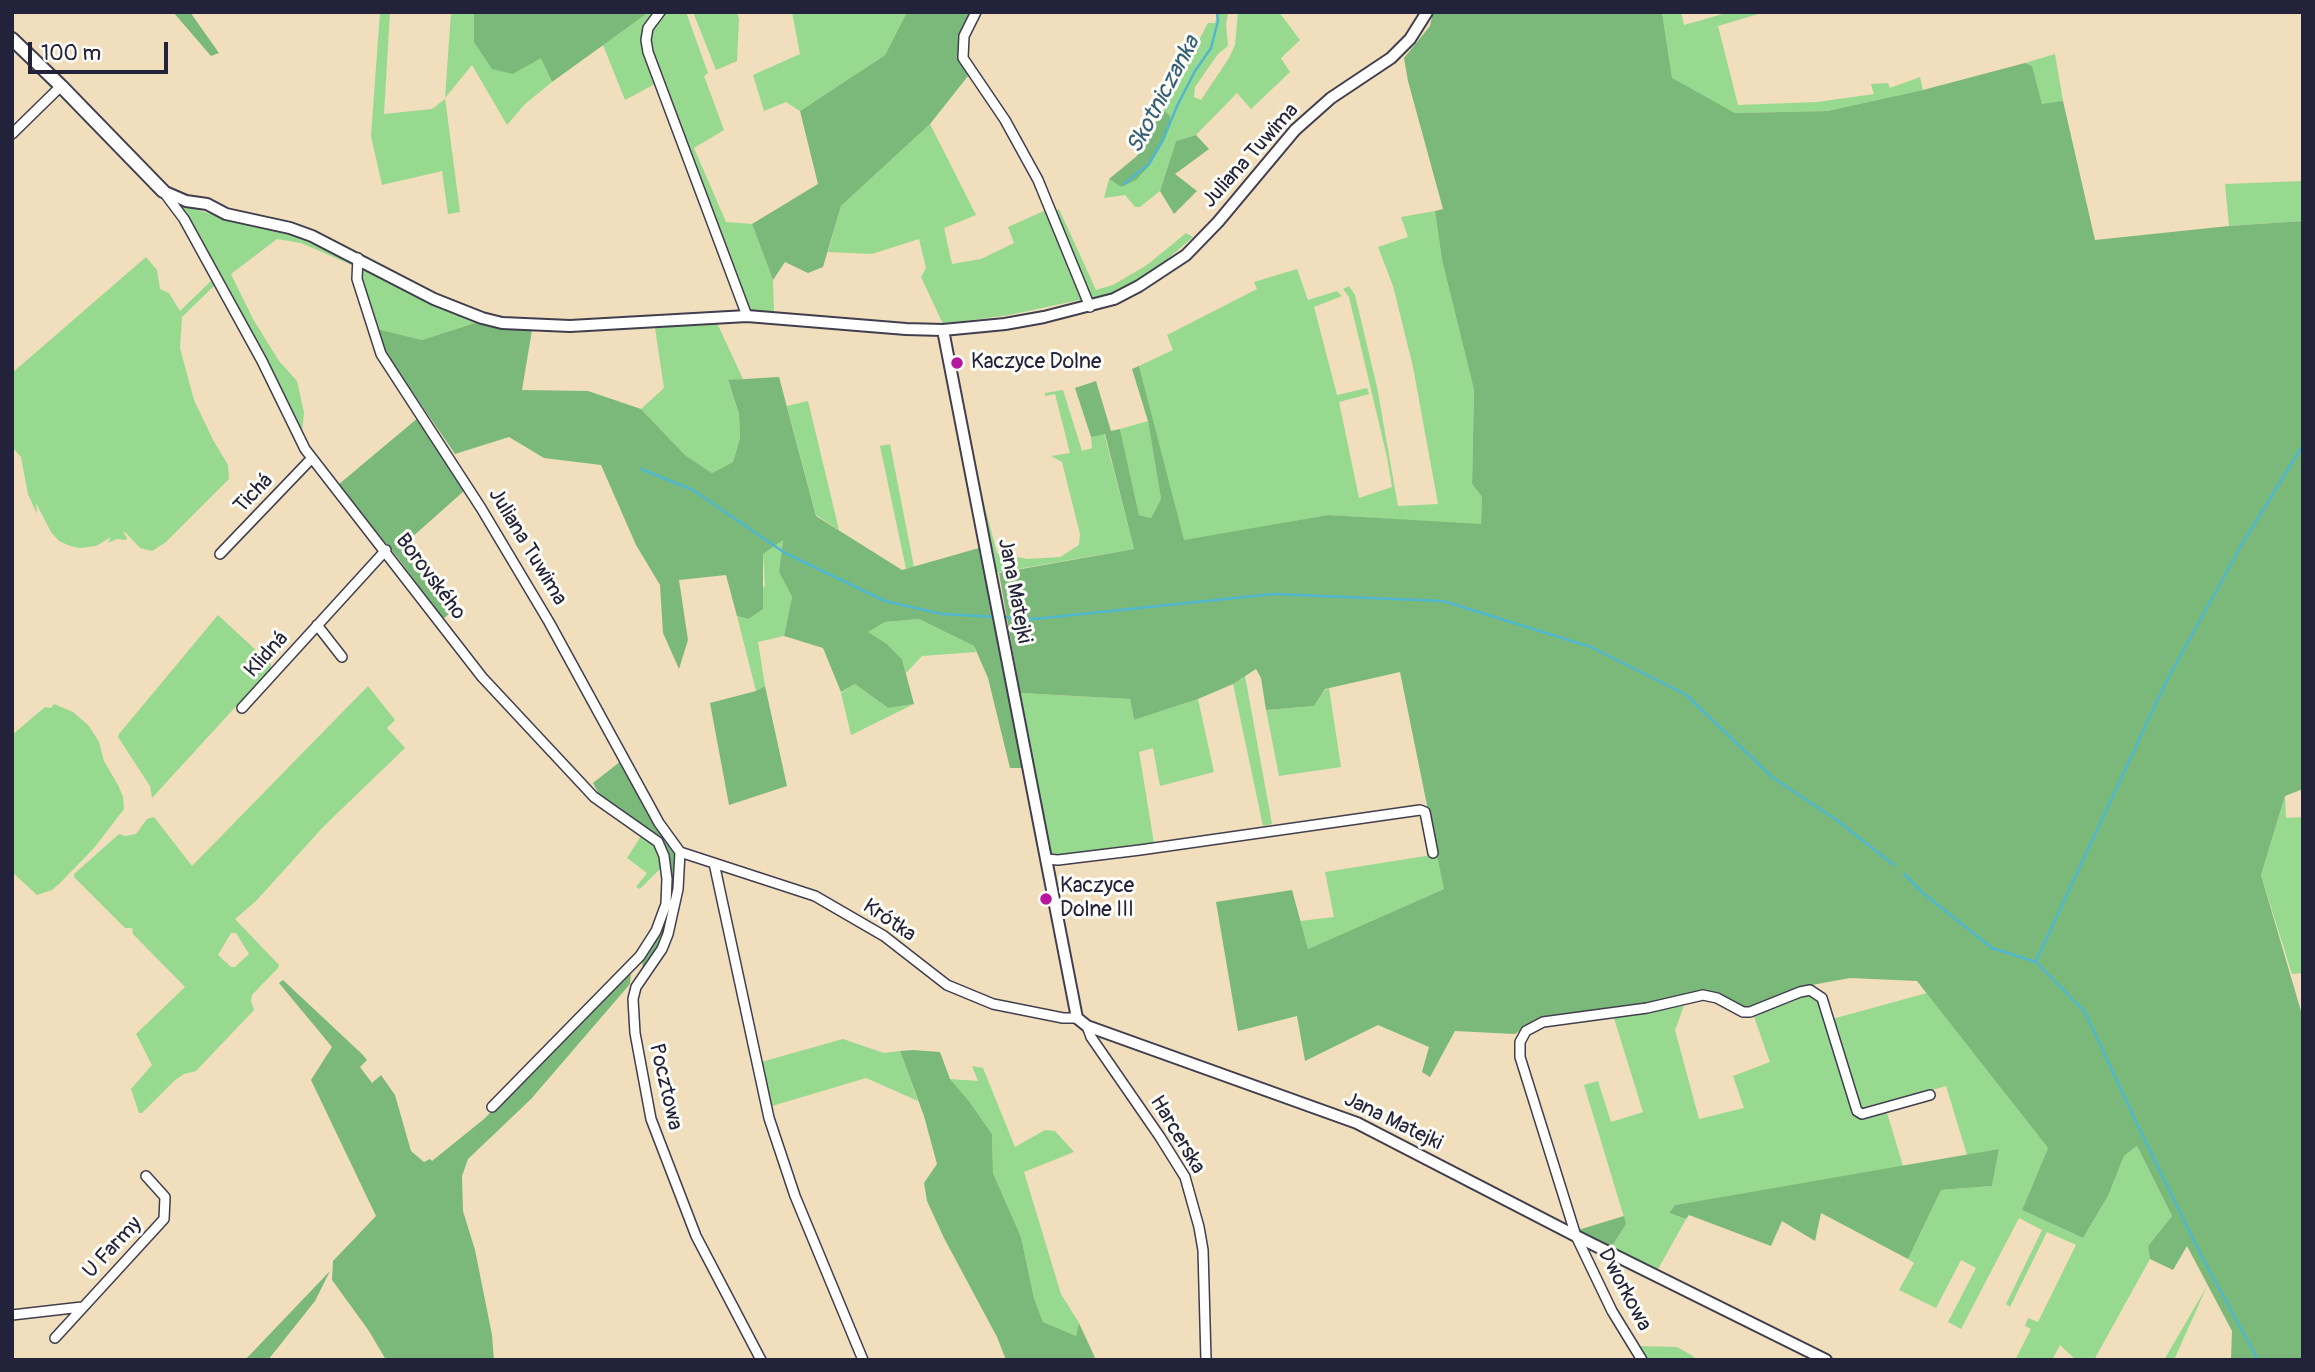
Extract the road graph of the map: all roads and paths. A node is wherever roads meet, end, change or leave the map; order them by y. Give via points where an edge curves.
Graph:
1 (660, 12) edge
2 (976, 12) edge
3 (1427, 12) edge
4 (12, 39) edge
5 (61, 86) junction
6 (12, 134) edge
7 (163, 191) junction
8 (186, 201) junction
9 (178, 212) junction
10 (358, 258) junction
11 (1090, 307) junction
12 (747, 316) junction
13 (943, 330) junction
14 (312, 458) junction
15 (386, 550) junction
16 (220, 554) dead end
17 (317, 625) junction
18 (342, 657) dead end
19 (242, 708) dead end
20 (680, 852) junction
21 (1433, 853) dead end
22 (1046, 859) junction
23 (714, 863) junction
24 (1077, 1018) junction
25 (1087, 1026) junction
26 (1930, 1095) dead end
27 (492, 1107) dead end
28 (146, 1176) dead end
29 (1576, 1236) junction
30 (82, 1307) junction
31 (12, 1315) edge
32 (55, 1338) dead end
33 (761, 1360) edge
34 (863, 1360) edge
35 (1206, 1360) edge
36 (1642, 1360) edge
37 (1826, 1360) edge

1 - 12 street via 648,28 649,52
2 - 11 street via 964,36 962,58 1005,120 1038,180
3 - 11 street, Juliana Tuwima via 1391,58 1331,98 1295,130 1186,255 1139,286
4 - 5 main road, Borovského
5 - 6 street
5 - 7 main road, Borovského
7 - 8 street, Juliana Tuwima
7 - 9 street, Borovského
8 - 9 street
8 - 10 street, Juliana Tuwima via 290,228
9 - 14 street, Borovského
10 - 12 street, Juliana Tuwima via 434,299 502,323 570,326
10 - 20 street, Juliana Tuwima via 357,279 381,354 488,520 659,823
11 - 13 street, Juliana Tuwima via 1005,324
12 - 13 street, Juliana Tuwima
13 - 22 street, Jana Matejki
14 - 15 street, Borovského
14 - 16 street, Tichá
15 - 17 street, Klidná
15 - 27 street, Borovského via 482,677 594,797 658,842 664,856 666,904 640,957
17 - 18 street, Klidná
17 - 19 street, Klidná
20 - 23 street, Krótka
20 - 33 street, Pocztowa via 668,934 636,987 635,1032 651,1119 696,1236
21 - 22 street via 1425,812 1420,810
22 - 24 street, Jana Matejki
23 - 24 street, Krótka via 815,896 884,936 947,985 993,1004
23 - 34 street via 769,1118 794,1196
24 - 25 street, Jana Matejki
25 - 29 street, Jana Matejki via 1357,1123
25 - 35 street, Harcerska via 1185,1177 1203,1250
26 - 29 street, Dworkowa via 1862,1114 1857,1111 1822,998 1810,990 1750,1012 1703,995 1647,1008 1542,1022 1526,1031 1520,1057
28 - 30 street, U Farmy via 165,1197 164,1219
29 - 36 street, Dworkowa
29 - 37 street, Jana Matejki
30 - 31 street, U Farmy
30 - 32 street, U Farmy

